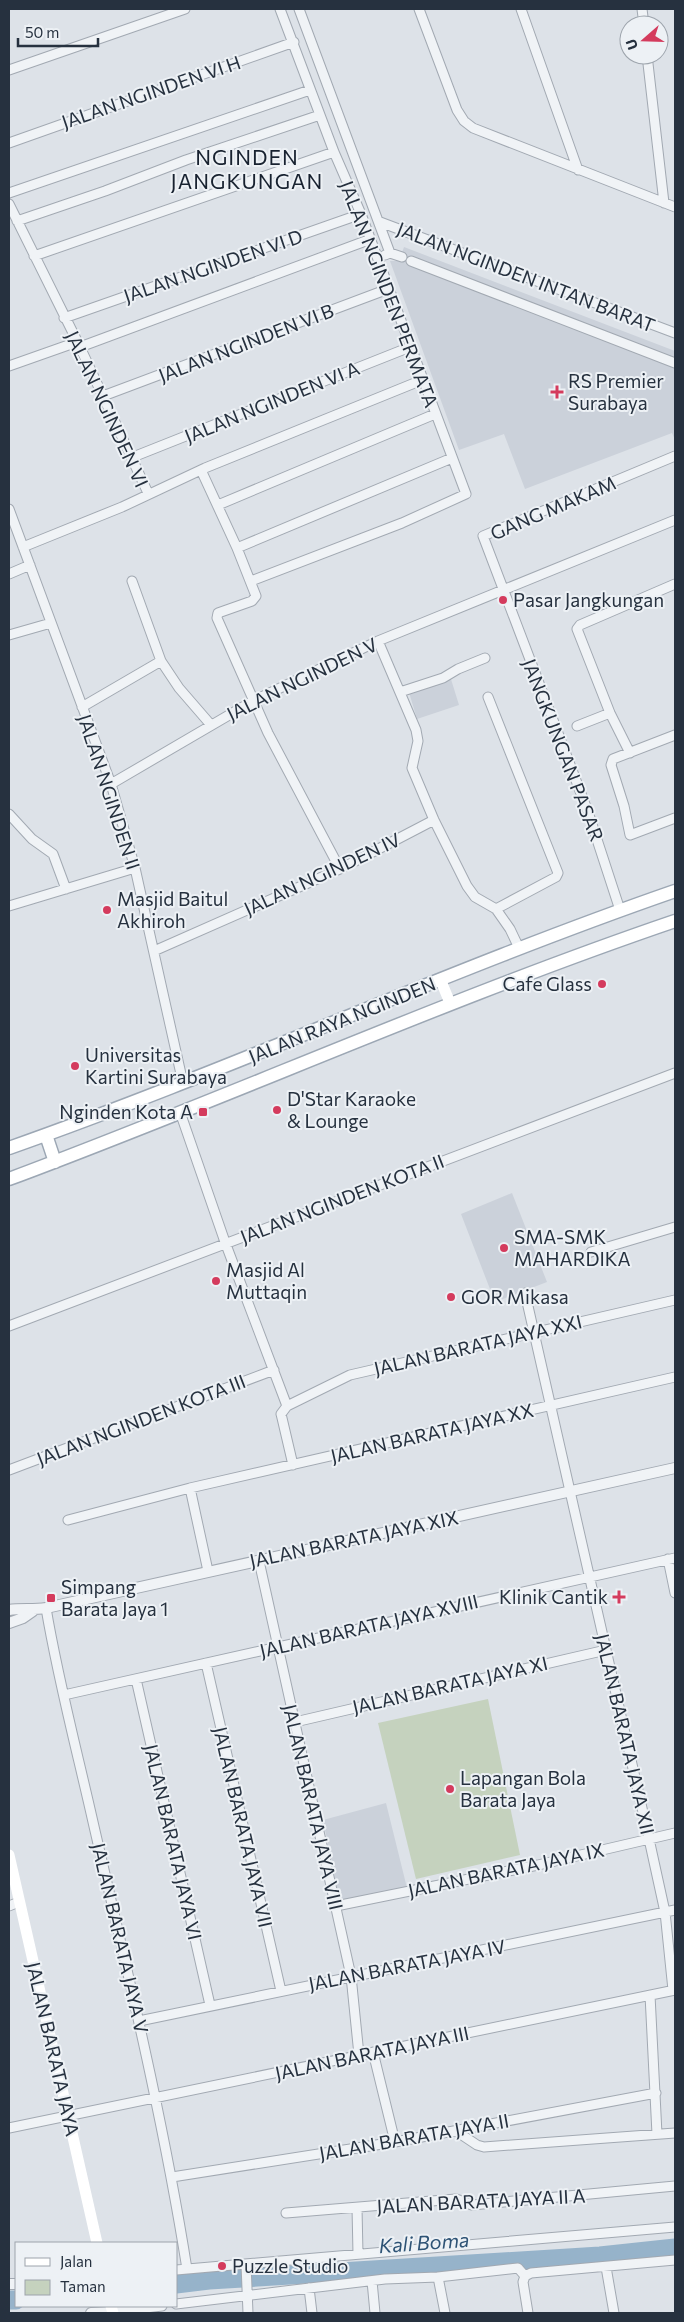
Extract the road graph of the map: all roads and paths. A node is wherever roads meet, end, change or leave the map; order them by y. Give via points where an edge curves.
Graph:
1 (185, 9) edge
2 (280, 9) edge
3 (299, 9) edge
4 (419, 9) edge
5 (521, 9) edge
6 (294, 42) junction
7 (648, 65) edge
8 (9, 70) edge
9 (310, 90) junction
10 (320, 115) junction
11 (9, 143) edge
12 (334, 152) junction
13 (578, 170) junction
14 (9, 193) edge
15 (664, 203) junction
16 (9, 204) edge
17 (675, 207) edge
18 (361, 214) junction
19 (17, 221) junction
20 (380, 222) junction
21 (371, 239) junction
22 (390, 253) junction
23 (34, 256) junction
24 (378, 258) junction
25 (388, 289) junction
26 (64, 318) junction
27 (675, 333) edge
28 (79, 345) junction
29 (410, 346) junction
30 (675, 363) edge
31 (9, 366) edge
32 (422, 380) junction
33 (103, 396) junction
34 (435, 414) junction
35 (675, 456) edge
36 (133, 457) junction
37 (452, 458) junction
38 (202, 470) junction
39 (148, 493) junction
40 (218, 505) junction
41 (9, 509) edge
42 (675, 520) edge
43 (11, 525) edge
44 (23, 547) junction
45 (237, 548) junction
46 (30, 565) junction
47 (9, 574) edge
48 (132, 581) dead end
49 (251, 581) junction
50 (675, 584) edge
51 (502, 590) junction
52 (51, 623) junction
53 (9, 635) edge
54 (378, 641) junction
55 (485, 658) dead end
56 (161, 661) junction
57 (400, 692) junction
58 (488, 697) dead end
59 (252, 701) junction
60 (82, 707) junction
61 (610, 713) junction
62 (211, 725) junction
63 (577, 726) dead end
64 (675, 735) edge
65 (630, 753) junction
66 (111, 784) junction
67 (9, 814) edge
68 (675, 818) edge
69 (434, 820) junction
70 (135, 868) junction
71 (340, 869) junction
72 (66, 889) junction
73 (675, 891) edge
74 (9, 906) edge
75 (496, 909) junction
76 (620, 910) junction
77 (675, 921) edge
78 (519, 948) junction
79 (154, 951) junction
80 (441, 981) junction
81 (450, 1003) junction
82 (675, 1073) edge
83 (183, 1083) junction
84 (180, 1112) junction
85 (46, 1135) junction
86 (9, 1148) edge
87 (55, 1162) junction
88 (9, 1179) edge
89 (675, 1227) edge
90 (225, 1242) junction
91 (591, 1252) dead end
92 (525, 1293) dead end
93 (675, 1300) edge
94 (9, 1326) edge
95 (534, 1332) junction
96 (274, 1370) junction
97 (675, 1377) edge
98 (551, 1405) junction
99 (287, 1406) junction
100 (293, 1465) junction
101 (675, 1468) edge
102 (9, 1470) edge
103 (190, 1488) junction
104 (571, 1491) junction
105 (68, 1520) dead end
106 (671, 1559) edge
107 (259, 1560) junction
108 (208, 1571) junction
109 (590, 1577) junction
110 (675, 1592) edge
111 (46, 1608) junction
112 (9, 1610) edge
113 (33, 1611) junction
114 (9, 1623) edge
115 (278, 1647) junction
116 (606, 1650) junction
117 (206, 1663) junction
118 (136, 1679) junction
119 (64, 1695) junction
120 (295, 1722) junction
121 (675, 1833) edge
122 (650, 1839) junction
123 (9, 1856) edge
124 (14, 1904) edge
125 (336, 1906) junction
126 (675, 1910) edge
127 (665, 1912) junction
128 (351, 1976) junction
129 (674, 1990) edge
130 (281, 1991) junction
131 (650, 1995) junction
132 (210, 2005) junction
133 (139, 2021) junction
134 (373, 2052) junction
135 (359, 2055) junction
136 (656, 2093) junction
137 (156, 2098) junction
138 (68, 2115) junction
139 (9, 2128) edge
140 (456, 2131) junction
141 (675, 2133) edge
142 (657, 2134) junction
143 (395, 2142) junction
144 (172, 2177) junction
145 (675, 2186) edge
146 (357, 2208) junction
147 (286, 2213) dead end
148 (675, 2227) edge
149 (97, 2242) edge
150 (358, 2254) junction
151 (675, 2260) edge
152 (606, 2266) junction
153 (246, 2268) junction
154 (187, 2269) junction
155 (178, 2270) edge
156 (525, 2276) junction
157 (438, 2277) junction
158 (372, 2281) junction
159 (309, 2288) junction
160 (247, 2291) junction
161 (178, 2304) edge
162 (145, 2307) edge
163 (112, 2309) edge
164 (91, 2313) edge
165 (248, 2313) edge
166 (312, 2313) edge
167 (375, 2313) edge
168 (445, 2313) edge
169 (528, 2313) edge
170 (614, 2313) edge

1 - 8 street
2 - 6 street, JALAN NGINDEN PERMATA
3 - 20 street
4 - 13 street via 464,121 473,128
5 - 13 street
6 - 9 street, JALAN NGINDEN PERMATA
6 - 11 street, JALAN NGINDEN VI H
7 - 15 street
9 - 10 street, JALAN NGINDEN PERMATA
9 - 14 street
10 - 12 street, JALAN NGINDEN PERMATA
10 - 19 street
12 - 18 street, JALAN NGINDEN PERMATA
12 - 23 street
13 - 15 street
15 - 17 street
16 - 19 street, JALAN NGINDEN VI
18 - 21 street, JALAN NGINDEN PERMATA
18 - 26 street, JALAN NGINDEN VI D
19 - 23 street, JALAN NGINDEN VI
20 - 22 street, JALAN NGINDEN INTAN BARAT
20 - 27 street, JALAN NGINDEN INTAN BARAT
21 - 24 street, JALAN NGINDEN PERMATA
21 - 28 street
22 - 24 street, JALAN NGINDEN INTAN BARAT
22 - 30 street, JALAN NGINDEN INTAN BARAT
23 - 26 street, JALAN NGINDEN VI
24 - 25 street, JALAN NGINDEN PERMATA
25 - 29 street, JALAN NGINDEN PERMATA
25 - 33 street, JALAN NGINDEN VI B
26 - 28 street, JALAN NGINDEN VI
28 - 31 street
28 - 33 street, JALAN NGINDEN VI
29 - 32 street, JALAN NGINDEN PERMATA
29 - 36 street, JALAN NGINDEN VI A
32 - 34 street, JALAN NGINDEN PERMATA
32 - 38 street
33 - 36 street, JALAN NGINDEN VI
34 - 37 street, JALAN NGINDEN PERMATA
34 - 40 street
35 - 51 street, GANG MAKAM via 483,536
36 - 39 street, JALAN NGINDEN VI
37 - 45 street
37 - 49 street, JALAN NGINDEN PERMATA via 466,494
38 - 39 street
38 - 40 street
39 - 44 street, JALAN NGINDEN VI via 122,507
40 - 45 street
41 - 43 street, JALAN NGINDEN II
42 - 51 street, JALAN NGINDEN V
43 - 44 street, JALAN NGINDEN II
44 - 46 street, JALAN NGINDEN II
45 - 49 street
46 - 47 street
46 - 52 street, JALAN NGINDEN II
48 - 56 street
49 - 59 street via 256,596 252,602 216,616
50 - 61 street via 578,626
51 - 54 street, JALAN NGINDEN V
51 - 76 street, JANGKUNGAN PASAR via 588,812
52 - 53 street
52 - 60 street, JALAN NGINDEN II
54 - 57 street
54 - 59 street, JALAN NGINDEN V
55 - 57 street via 443,678
56 - 60 street
56 - 62 street
57 - 69 street via 418,736 413,774
58 - 75 street via 558,873
59 - 62 street, JALAN NGINDEN V
59 - 71 street
60 - 66 street, JALAN NGINDEN II
61 - 63 street
61 - 65 street
62 - 66 street, JALAN NGINDEN V
64 - 65 street
65 - 68 street via 613,759 611,764 624,806 628,833 632,835
66 - 70 street, JALAN NGINDEN II
67 - 72 street via 32,839 54,854
69 - 71 street, JALAN NGINDEN IV
69 - 75 street via 467,886 475,897
70 - 72 street
70 - 79 street, JALAN NGINDEN II
71 - 79 street, JALAN NGINDEN IV
72 - 74 street
73 - 76 main road, JALAN RAYA NGINDEN
75 - 78 street
76 - 78 main road, JALAN RAYA NGINDEN
77 - 81 main road, JALAN RAYA NGINDEN
78 - 80 main road, JALAN RAYA NGINDEN
79 - 83 street, JALAN NGINDEN II
80 - 81 main road
80 - 83 main road, JALAN RAYA NGINDEN
81 - 84 main road, JALAN RAYA NGINDEN
82 - 90 street, JALAN NGINDEN KOTA II
83 - 85 main road, JALAN RAYA NGINDEN
84 - 87 main road, JALAN RAYA NGINDEN
84 - 90 street
85 - 86 main road, JALAN RAYA NGINDEN
85 - 87 main road
87 - 88 main road, JALAN RAYA NGINDEN
89 - 91 street
90 - 94 street, JALAN NGINDEN KOTA II
90 - 96 street
92 - 95 street, JALAN BARATA JAYA XII
93 - 95 street, JALAN BARATA JAYA XXI
95 - 98 street, JALAN BARATA JAYA XII
95 - 99 street, JALAN BARATA JAYA XXI via 350,1375
96 - 99 street
96 - 102 street, JALAN NGINDEN KOTA III
97 - 98 street, JALAN BARATA JAYA XX
98 - 100 street, JALAN BARATA JAYA XX
98 - 104 street, JALAN BARATA JAYA XII
99 - 100 street via 281,1414
100 - 103 street, JALAN BARATA JAYA XX
101 - 104 street, JALAN BARATA JAYA XIX
103 - 105 street, JALAN BARATA JAYA XX
103 - 108 street
104 - 107 street, JALAN BARATA JAYA XIX
104 - 109 street, JALAN BARATA JAYA XII
106 - 109 street, JALAN BARATA JAYA XVIII
106 - 110 street
107 - 108 street, JALAN BARATA JAYA XIX
107 - 115 street, JALAN BARATA JAYA VIII
108 - 111 street, JALAN BARATA JAYA XIX
109 - 115 street, JALAN BARATA JAYA XVIII
109 - 116 street, JALAN BARATA JAYA XII
111 - 113 street, JALAN BARATA JAYA XIX
111 - 119 street, JALAN BARATA JAYA V
112 - 113 street
113 - 114 street
115 - 117 street, JALAN BARATA JAYA XVIII
115 - 120 street, JALAN BARATA JAYA VIII
116 - 120 street, JALAN BARATA JAYA XI
116 - 122 street, JALAN BARATA JAYA XII
117 - 118 street, JALAN BARATA JAYA XVIII
117 - 130 street, JALAN BARATA JAYA VII
118 - 119 street, JALAN BARATA JAYA XVIII
118 - 132 street, JALAN BARATA JAYA VI
119 - 133 street, JALAN BARATA JAYA V
120 - 125 street, JALAN BARATA JAYA VIII
121 - 122 street, JALAN BARATA JAYA IX
122 - 125 street, JALAN BARATA JAYA IX
122 - 127 street, JALAN BARATA JAYA XII
123 - 124 main road, JALAN BARATA JAYA
124 - 138 main road, JALAN BARATA JAYA
125 - 128 street, JALAN BARATA JAYA VIII
126 - 127 street, JALAN BARATA JAYA IV
127 - 128 street, JALAN BARATA JAYA IV
127 - 129 street, JALAN BARATA JAYA XII
128 - 130 street, JALAN BARATA JAYA IV
128 - 135 street, JALAN BARATA JAYA VIII
129 - 131 street, JALAN BARATA JAYA III
130 - 132 street, JALAN BARATA JAYA IV
131 - 134 street, JALAN BARATA JAYA III
131 - 136 street
132 - 133 street, JALAN BARATA JAYA IV
133 - 137 street, JALAN BARATA JAYA V
134 - 135 street, JALAN BARATA JAYA III
134 - 143 street
135 - 137 street, JALAN BARATA JAYA III
136 - 140 street, JALAN BARATA JAYA II
136 - 142 street
137 - 138 street, JALAN BARATA JAYA III
137 - 144 street, JALAN BARATA JAYA V
138 - 139 street, JALAN BARATA JAYA III
138 - 149 main road, JALAN BARATA JAYA
140 - 142 street via 484,2147
140 - 143 street, JALAN BARATA JAYA II
141 - 142 street
143 - 144 street, JALAN BARATA JAYA II
144 - 154 street, JALAN BARATA JAYA V
145 - 146 street, JALAN BARATA JAYA II A via 472,2205 456,2199
146 - 147 street, JALAN BARATA JAYA II A
146 - 150 street
148 - 150 street
150 - 153 street
151 - 152 street
152 - 156 street
152 - 170 street
153 - 154 street
153 - 160 street
154 - 155 street
156 - 157 street via 518,2268
156 - 169 street
157 - 158 street
157 - 168 street
158 - 159 street
158 - 167 street
159 - 160 street
159 - 166 street
160 - 161 street
160 - 165 street
162 - 163 street
163 - 164 street

